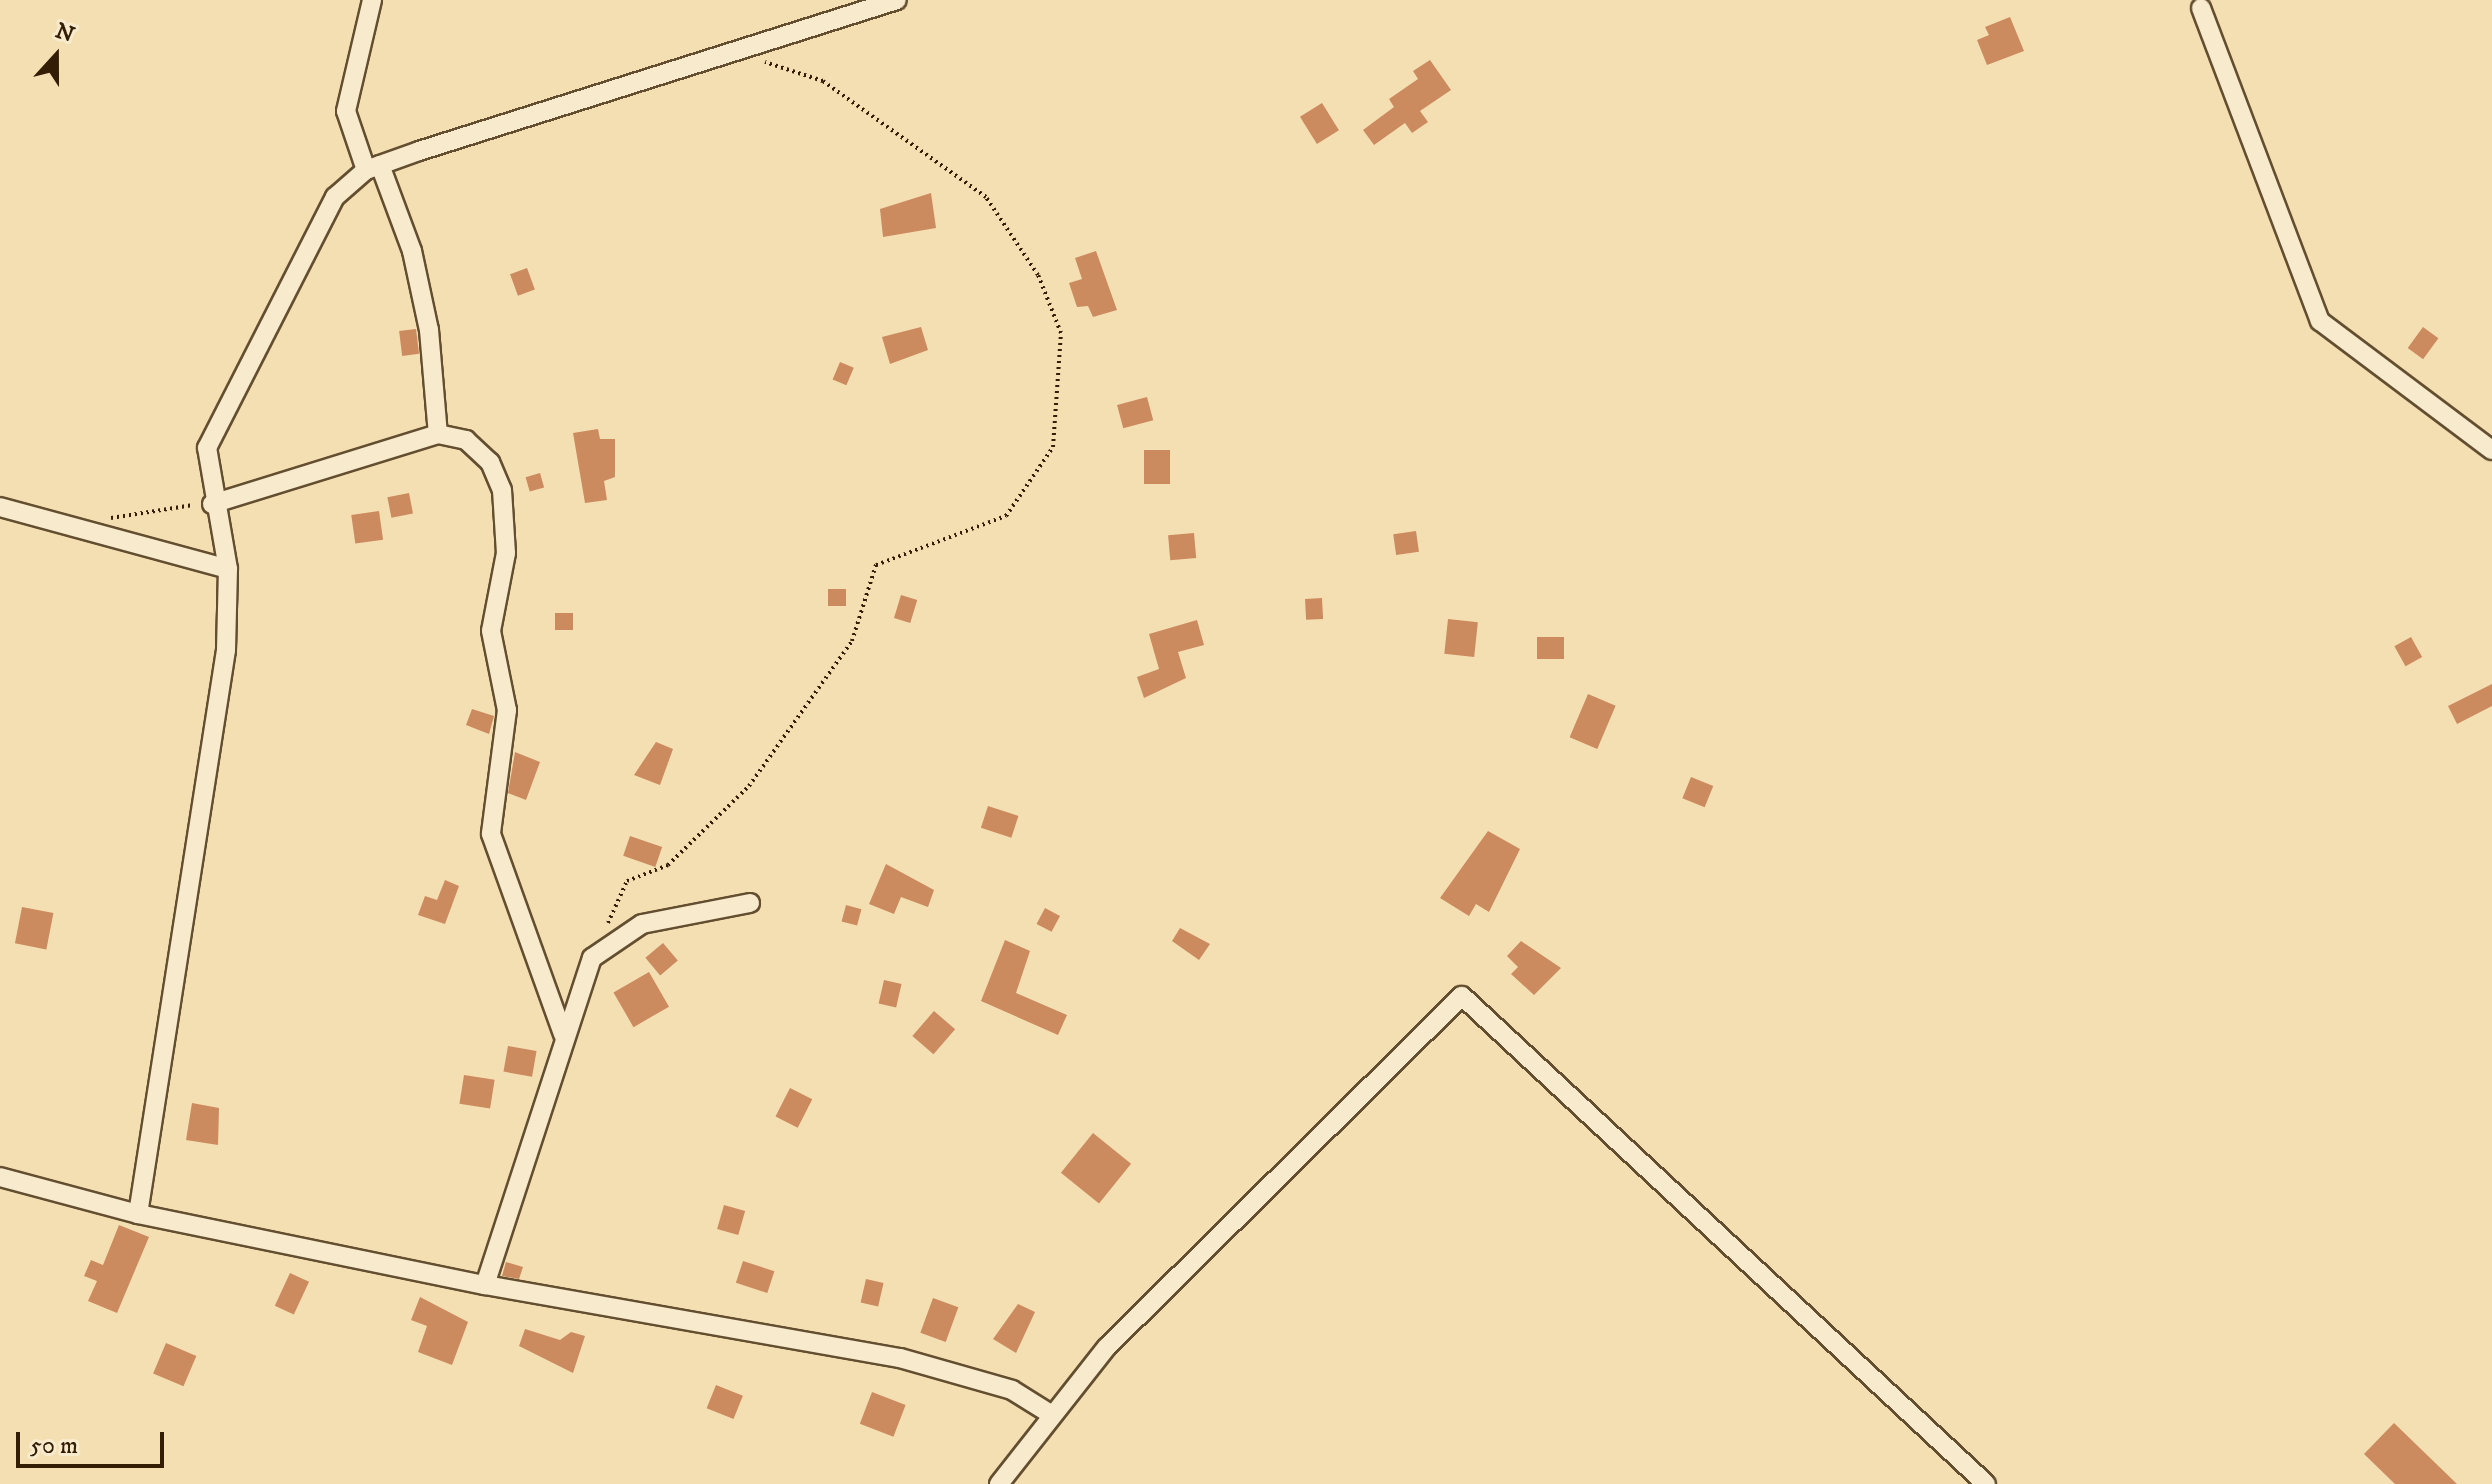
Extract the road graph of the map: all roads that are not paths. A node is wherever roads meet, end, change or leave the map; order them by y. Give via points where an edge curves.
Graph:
1 (372, 0) edge
2 (897, 0) edge
3 (2201, 8) dead end
4 (373, 168) junction
5 (438, 434) junction
6 (2492, 450) edge
7 (212, 504) junction
8 (0, 507) edge
9 (228, 569) junction
10 (750, 903) dead end
11 (563, 1034) junction
12 (0, 1177) edge
13 (138, 1214) junction
14 (485, 1285) junction
15 (1052, 1415) junction
16 (999, 1484) edge
17 (1986, 1484) edge

1 - 4 street via 346,111
2 - 4 street
3 - 6 street via 2320,321
4 - 5 street via 412,251 429,330
4 - 7 street via 335,197 316,227 210,433
5 - 7 street
5 - 11 street via 466,440 490,462 502,490 506,553 491,631 507,710 491,834
7 - 9 street
8 - 9 street
9 - 13 street via 226,650
10 - 11 street via 642,924 592,958
11 - 14 street
12 - 13 street
13 - 14 street
14 - 15 street via 900,1358 1012,1390
15 - 16 street
15 - 17 street via 1107,1347 1462,996

